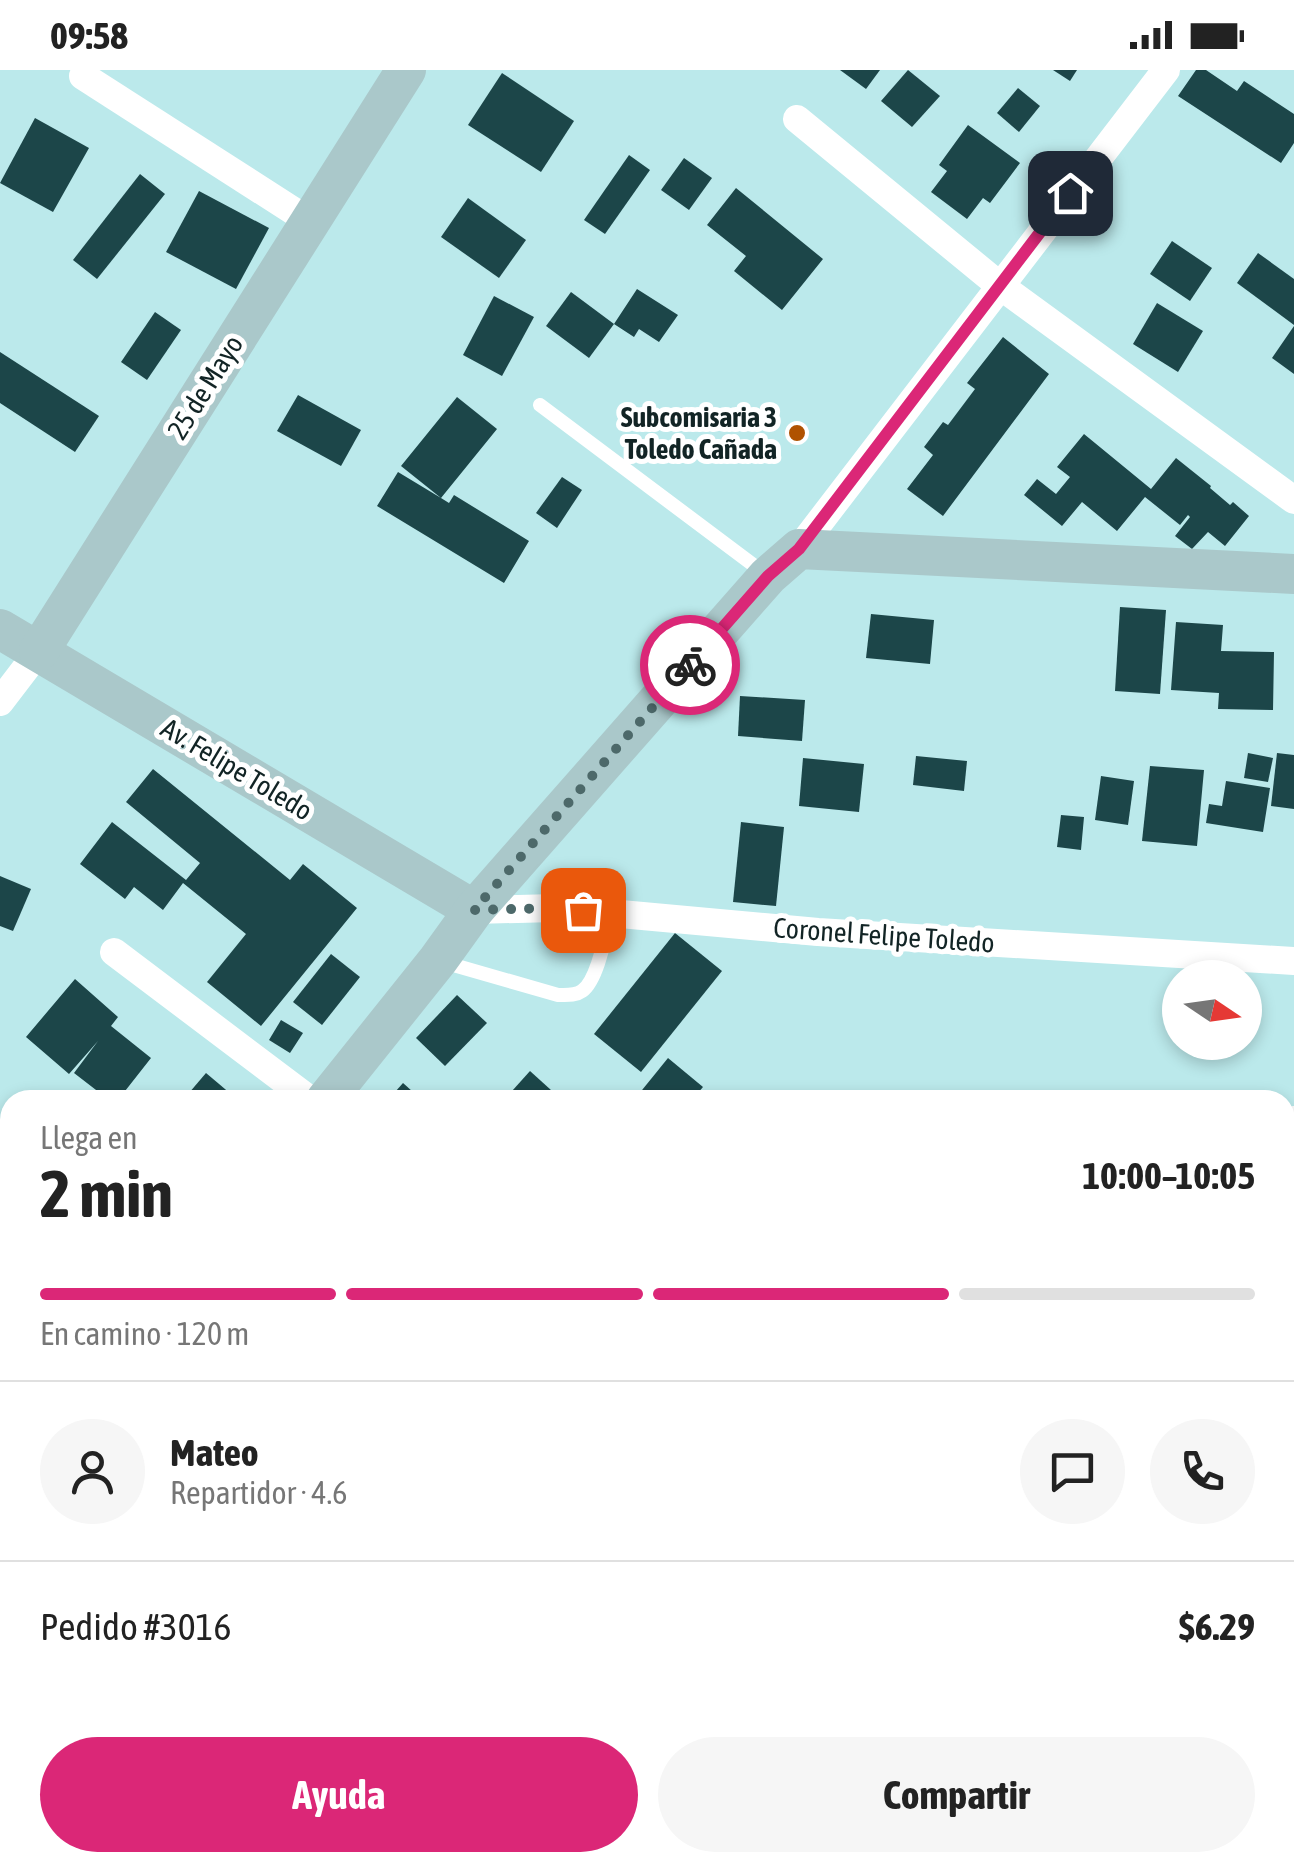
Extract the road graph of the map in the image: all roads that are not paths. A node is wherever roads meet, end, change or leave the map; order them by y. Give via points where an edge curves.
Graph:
1 (406, 70) edge
2 (1166, 70) edge
3 (83, 76) dead end
4 (797, 119) dead end
5 (309, 222) junction
6 (999, 285) junction
7 (540, 405) dead end
8 (1294, 500) edge
9 (799, 549) junction
10 (1294, 574) edge
11 (768, 576) junction
12 (0, 629) edge
13 (39, 651) junction
14 (0, 702) edge
15 (474, 910) junction
16 (611, 913) junction
17 (114, 952) dead end
18 (438, 960) junction
19 (1294, 961) edge
20 (297, 1090) edge
21 (334, 1090) edge

1 - 5 street, 25 de Mayo
2 - 6 street
3 - 5 street
4 - 6 street
5 - 13 street, 25 de Mayo
6 - 8 street
6 - 9 street
7 - 11 lane
9 - 10 street
9 - 11 street
11 - 15 street
12 - 13 street, Av. Felipe Toledo
13 - 14 street, 25 de Mayo
13 - 15 street, Av. Felipe Toledo
15 - 16 street, Coronel Felipe Toledo
15 - 18 street
16 - 18 lane via 593,977 572,996
16 - 19 street, Coronel Felipe Toledo
17 - 20 street
18 - 21 street

